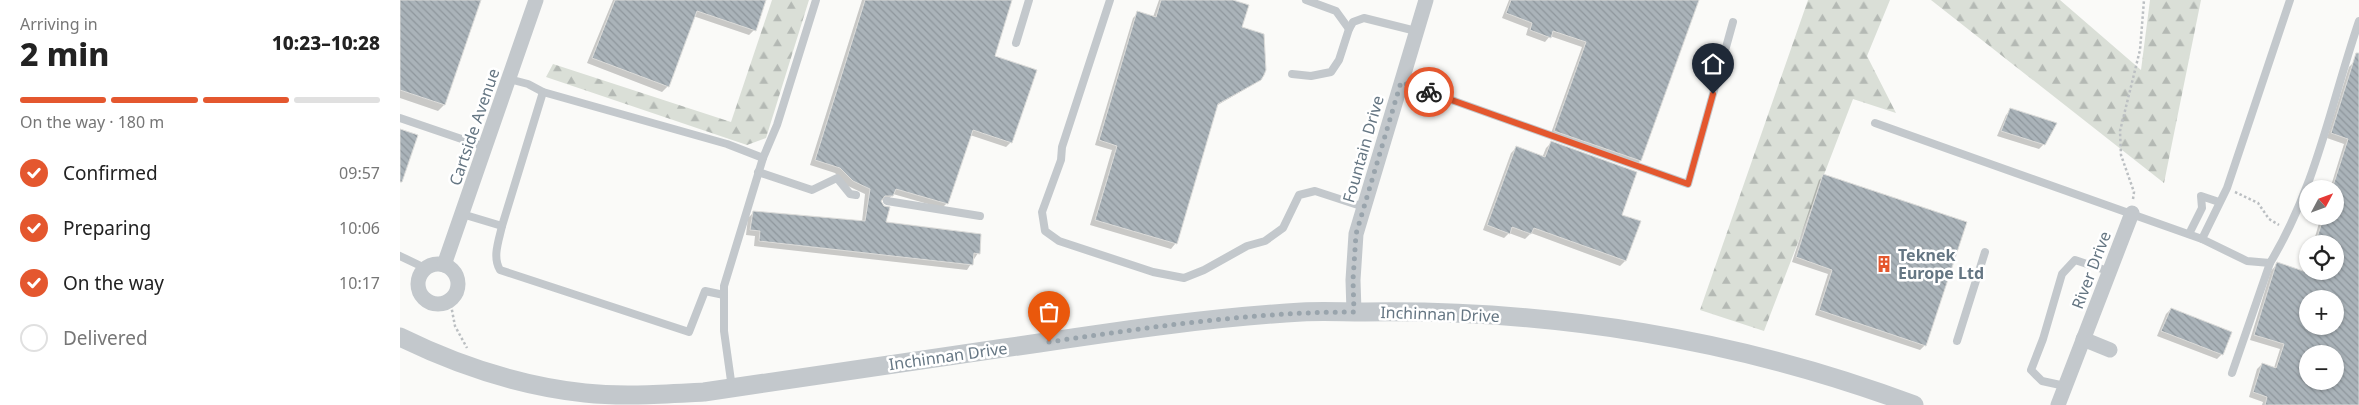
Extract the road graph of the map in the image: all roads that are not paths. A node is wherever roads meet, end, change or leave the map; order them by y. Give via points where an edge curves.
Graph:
1 (536, 0) edge
2 (816, 0) edge
3 (1029, 0) edge
4 (1110, 0) edge
5 (1306, 0) edge
6 (1426, 0) edge
7 (2290, 0) edge
8 (2359, 21) edge
9 (1733, 22) dead end
10 (1349, 29) junction
11 (1416, 31) junction
12 (1016, 43) dead end
13 (1292, 74) dead end
14 (509, 79) junction
15 (1401, 82) junction
16 (543, 92) junction
17 (400, 118) edge
18 (1874, 124) dead end
19 (485, 147) junction
20 (763, 158) junction
21 (758, 172) junction
22 (856, 195) dead end
23 (888, 200) dead end
24 (2219, 202) junction
25 (1364, 207) junction
26 (2132, 213) junction
27 (462, 214) junction
28 (980, 216) dead end
29 (502, 226) junction
30 (2190, 234) junction
31 (2202, 239) junction
32 (1985, 252) dead end
33 (400, 256) edge
34 (2270, 263) junction
35 (444, 266) junction
36 (425, 268) junction
37 (2108, 272) junction
38 (724, 295) junction
39 (1354, 312) junction
40 (400, 337) edge
41 (2084, 340) junction
42 (1957, 341) dead end
43 (2110, 350) dead end
44 (2232, 373) dead end
45 (2065, 386) junction
46 (732, 388) junction
47 (1914, 405) edge
48 (2058, 405) edge

1 - 14 street, Cartside Avenue
2 - 20 lane via 777,125
3 - 12 lane
4 - 25 lane via 1042,212 1045,231 1059,241 1153,272 1184,278 1246,246 1265,241 1283,228 1299,195 1315,191
5 - 10 lane via 1336,11
6 - 11 street, Fountain Drive
7 - 24 lane via 2227,188
8 - 34 lane via 2318,159 2286,237
9 - 15 lane via 1688,184
10 - 11 lane via 1354,22 1364,18
10 - 13 lane via 1340,60 1331,72 1311,76
11 - 15 street, Fountain Drive
14 - 16 lane
14 - 19 street, Cartside Avenue
15 - 25 street, Fountain Drive
16 - 20 lane via 726,144
16 - 29 lane
17 - 19 lane
18 - 26 lane
19 - 27 street, Cartside Avenue
20 - 21 lane
21 - 22 lane via 812,190 837,178 850,194
21 - 38 lane
23 - 28 lane
24 - 30 lane via 2201,196 2202,208
24 - 31 lane
25 - 39 street, Fountain Drive via 1356,234
26 - 30 lane
26 - 37 street, River Drive
27 - 29 lane
27 - 35 street, Cartside Avenue
29 - 38 lane via 496,254 500,270 689,332 705,291
30 - 31 lane
31 - 34 lane via 2247,261
32 - 42 lane
33 - 36 lane
34 - 44 lane
35 - 36 street via 437,264
35 - 36 street via 451,270 458,282 450,300 440,304 433,304 422,297 418,284
37 - 41 street, River Drive
37 - 45 lane via 2075,260 2062,274 2031,370 2042,381
38 - 46 lane via 724,331
39 - 46 street, Inchinnan Drive via 1296,312 1164,325
39 - 47 street, Inchinnan Drive via 1476,314 1680,339 1843,380
40 - 46 street, Inchinnan Drive via 439,356 491,374 586,393 666,394
41 - 43 street
41 - 45 street, River Drive
45 - 48 street, River Drive

